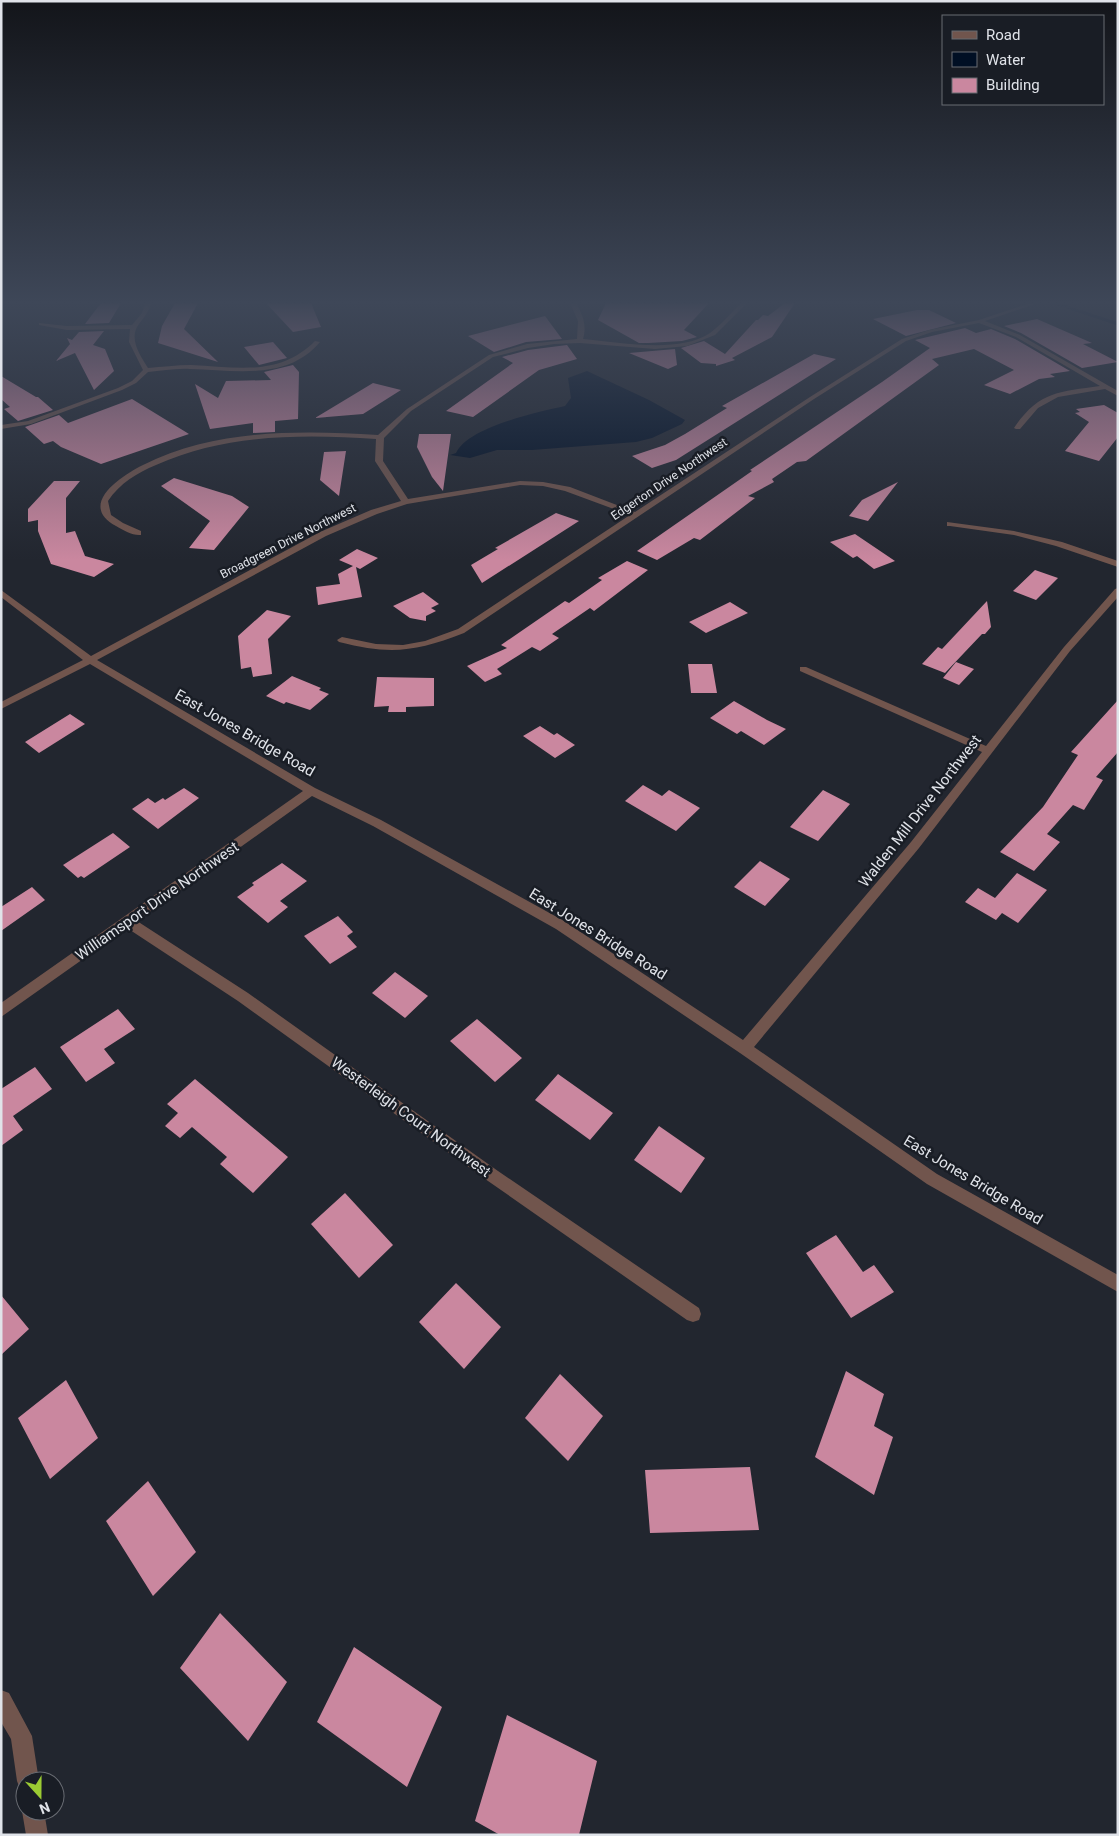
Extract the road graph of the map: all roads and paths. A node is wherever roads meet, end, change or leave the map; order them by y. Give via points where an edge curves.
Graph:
1 (121, 389) edge
2 (441, 389) edge
3 (829, 389) edge
4 (1098, 389) edge
5 (1, 427) edge
6 (1018, 428) dead end
7 (380, 437) junction
8 (406, 502) junction
9 (636, 515) junction
10 (950, 524) dead end
11 (138, 533) dead end
12 (1118, 564) edge
13 (1118, 591) edge
14 (1, 593) edge
15 (342, 640) dead end
16 (90, 660) junction
17 (803, 669) dead end
18 (1, 706) edge
19 (987, 750) junction
20 (311, 791) junction
21 (128, 922) junction
22 (1, 1011) edge
23 (745, 1049) junction
24 (1118, 1284) edge
25 (693, 1314) dead end
26 (1, 1702) edge
27 (26, 1771) edge
28 (35, 1821) edge
29 (37, 1835) edge

1 - 5 street via 29,423
2 - 7 street via 408,410
3 - 9 street, Edgerton Drive Northwest
4 - 6 street via 1035,404
7 - 8 street via 379,461
7 - 11 street via 270,437 211,443 187,450 132,474 108,492 103,505 106,514
8 - 9 street, Broadgreen Drive Northwest via 520,483 544,484 567,489
8 - 16 street, Broadgreen Drive Northwest via 323,534
9 - 15 street, Edgerton Drive Northwest via 461,631 422,646 401,649 377,648
10 - 12 street via 1014,533
13 - 19 street, Walden Mill Drive Northwest
14 - 16 street, East Jones Bridge Road
16 - 18 street, Broadgreen Drive Northwest
16 - 20 street, East Jones Bridge Road
17 - 19 street
19 - 23 street, Walden Mill Drive Northwest via 915,845
20 - 21 street, Williamsport Drive Northwest
20 - 23 street, East Jones Bridge Road via 377,823 560,925
21 - 22 street, Williamsport Drive Northwest
21 - 25 street, Westerleigh Court Northwest via 243,997
23 - 24 street, East Jones Bridge Road via 932,1179
26 - 27 street via 21,1736
28 - 29 street

